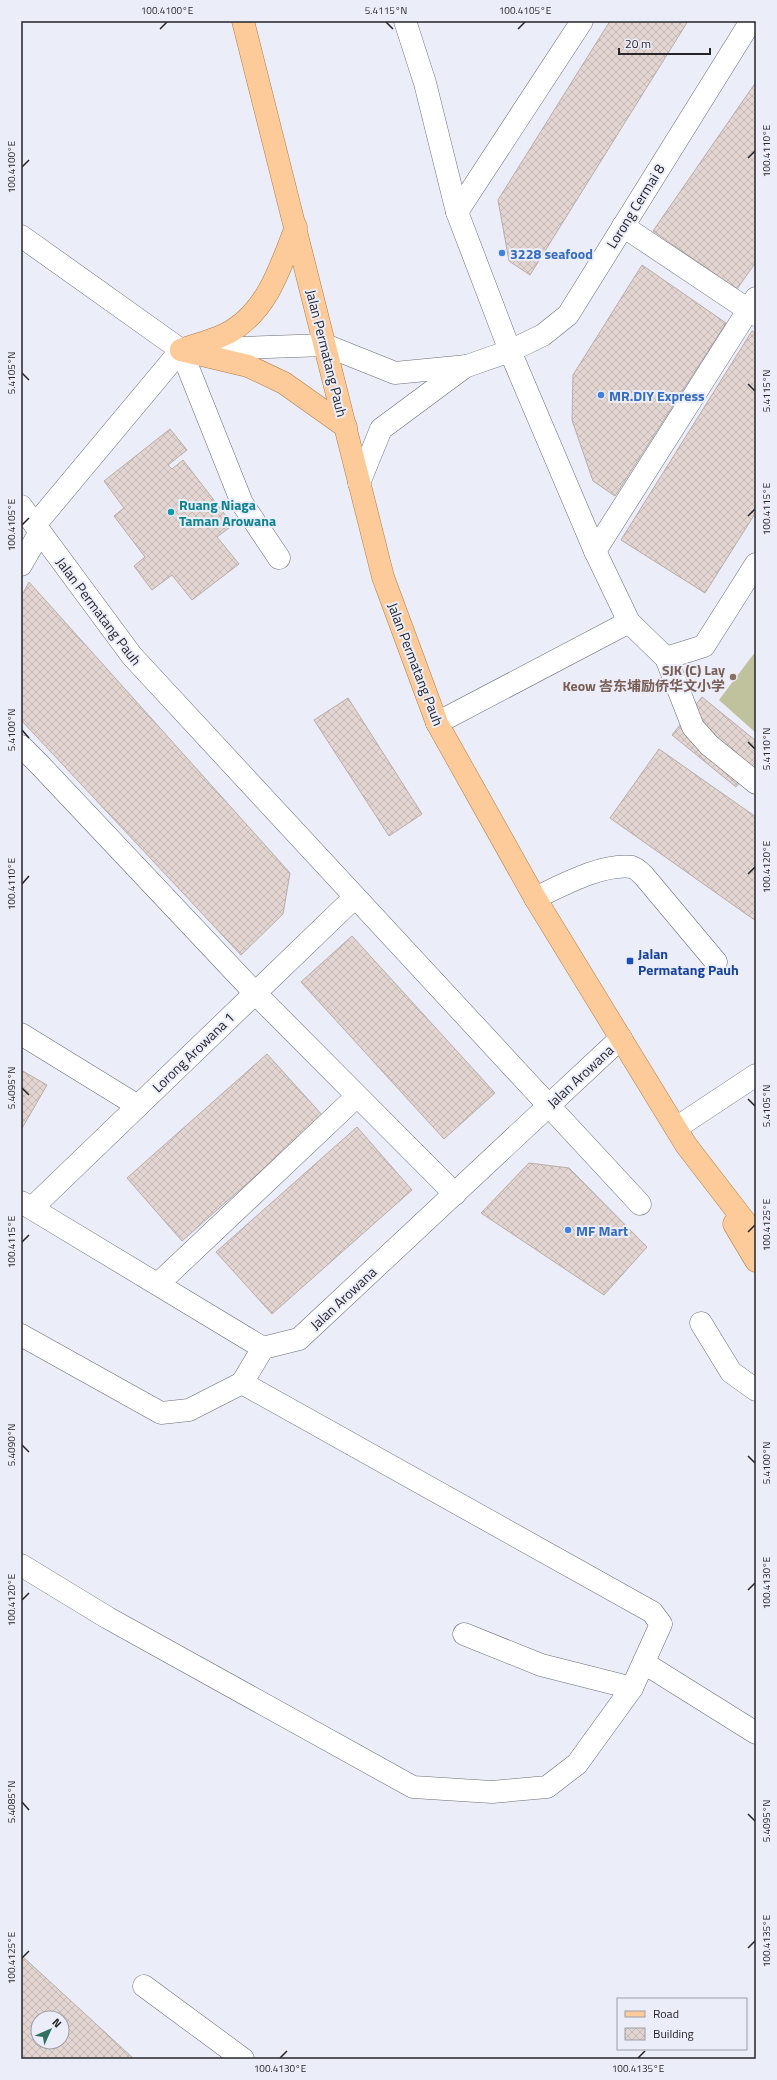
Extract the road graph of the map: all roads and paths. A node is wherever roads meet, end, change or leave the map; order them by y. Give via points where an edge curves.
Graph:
1 (243, 21) edge
2 (405, 21) edge
3 (582, 21) edge
4 (751, 21) edge
5 (457, 212) junction
6 (623, 226) junction
7 (296, 227) junction
8 (21, 236) edge
9 (753, 307) edge
10 (325, 345) junction
11 (181, 350) junction
12 (510, 351) junction
13 (467, 366) junction
14 (346, 427) junction
15 (359, 483) junction
16 (21, 506) edge
17 (38, 529) junction
18 (595, 551) junction
19 (278, 558) dead end
20 (756, 564) edge
21 (21, 565) edge
22 (629, 622) junction
23 (666, 658) junction
24 (437, 723) junction
25 (21, 746) edge
26 (756, 783) edge
27 (355, 897) junction
28 (535, 898) junction
29 (716, 962) dead end
30 (255, 993) junction
31 (21, 1034) edge
32 (621, 1038) junction
33 (756, 1075) edge
34 (357, 1096) junction
35 (138, 1106) junction
36 (549, 1106) junction
37 (681, 1137) junction
38 (454, 1194) junction
39 (640, 1204) dead end
40 (26, 1205) edge
41 (756, 1236) edge
42 (756, 1261) edge
43 (158, 1284) junction
44 (702, 1323) dead end
45 (21, 1335) edge
46 (263, 1348) junction
47 (242, 1383) junction
48 (756, 1390) edge
49 (21, 1565) edge
50 (464, 1634) dead end
51 (644, 1663) junction
52 (632, 1688) junction
53 (756, 1734) edge
54 (144, 1986) dead end
55 (243, 2059) edge

1 - 7 main road, Jalan Permatang Pauh
2 - 5 street via 425,83
3 - 5 street
4 - 6 street, Lorong Cermai 8
5 - 12 street
6 - 9 street
6 - 12 street, Lorong Cermai 8 via 568,315 543,335
7 - 10 main road, Jalan Permatang Pauh
7 - 11 main road via 276,278 258,308 232,331
8 - 11 street
9 - 18 street
10 - 11 street
10 - 13 street, Lorong Cermai 8 via 395,373
10 - 14 main road, Jalan Permatang Pauh
11 - 14 main road via 248,366 284,383
11 - 17 street
11 - 19 street via 242,503
12 - 13 street, Lorong Cermai 8
12 - 18 street
13 - 15 street, Lorong Cermai 8 via 381,429
14 - 15 main road, Jalan Permatang Pauh
15 - 24 main road, Jalan Permatang Pauh via 383,577
16 - 17 street, Jalan Permatang Pauh
17 - 21 street
17 - 27 street, Jalan Permatang Pauh via 132,656
18 - 22 street
20 - 23 street via 704,646
22 - 23 street
22 - 24 street
23 - 26 street via 693,727 709,745
24 - 28 main road, Jalan Permatang Pauh
25 - 30 street
27 - 30 street, Lorong Arowana 1
27 - 36 street, Jalan Permatang Pauh
28 - 29 street via 591,873 633,867 644,876
28 - 32 main road, Jalan Permatang Pauh
30 - 34 street
30 - 35 street, Lorong Arowana 1
31 - 35 street
32 - 36 street, Jalan Arowana
32 - 37 main road, Jalan Permatang Pauh
33 - 37 street
34 - 38 street
34 - 43 street
35 - 40 street, Lorong Arowana 1
36 - 38 street, Jalan Arowana
36 - 39 street, Jalan Permatang Pauh
37 - 41 main road, Jalan Permatang Pauh
37 - 42 main road
38 - 46 street, Jalan Arowana via 299,1340
40 - 43 street
43 - 46 street
44 - 48 street via 731,1372
45 - 47 street via 161,1413 189,1410
46 - 47 street
47 - 51 street via 652,1612 661,1624
49 - 52 street via 108,1618 413,1787 492,1792 547,1787 577,1764
50 - 52 street via 541,1665
51 - 52 street
51 - 53 street
54 - 55 street

